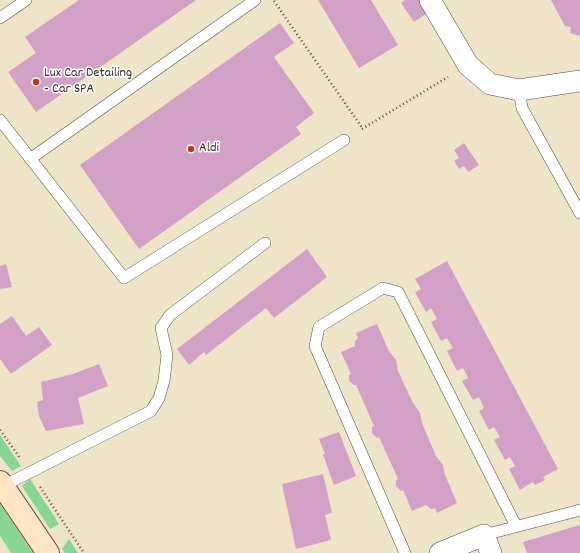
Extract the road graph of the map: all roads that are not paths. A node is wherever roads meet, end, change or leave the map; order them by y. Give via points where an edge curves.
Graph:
1 (26, 0) edge
2 (255, 0) edge
3 (430, 0) edge
4 (0, 18) edge
5 (580, 81) edge
6 (519, 90) junction
7 (0, 120) edge
8 (344, 140) road end
9 (30, 159) junction
10 (580, 213) edge
11 (265, 243) dead end
12 (1, 484) edge
13 (580, 510) edge
14 (516, 526) junction
15 (488, 544) edge
16 (48, 553) edge
17 (405, 553) edge
18 (440, 553) edge

1 - 4 lane
2 - 9 lane
3 - 6 street via 468,65 490,84
5 - 6 street
6 - 10 lane via 522,108
7 - 9 lane
8 - 9 lane via 124,278
11 - 12 lane via 170,315 161,328 167,355 164,381 159,398 151,411
12 - 16 main road
13 - 14 lane
14 - 15 lane
14 - 17 lane via 398,292 383,288 319,327 315,346
15 - 18 street

